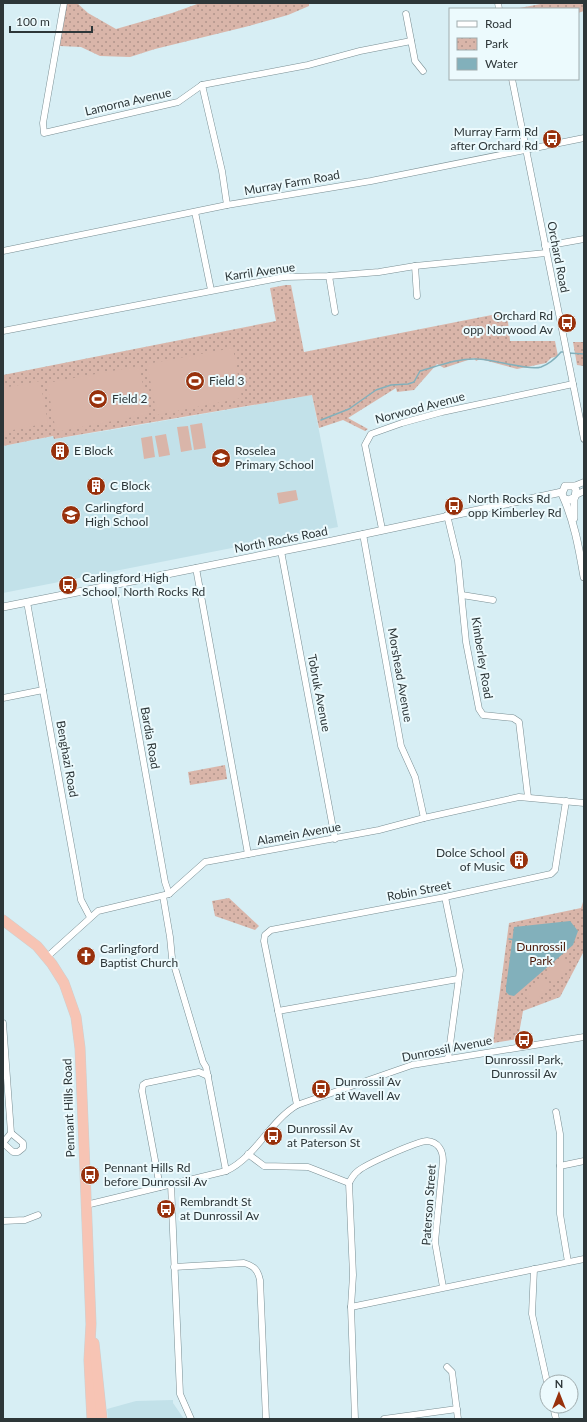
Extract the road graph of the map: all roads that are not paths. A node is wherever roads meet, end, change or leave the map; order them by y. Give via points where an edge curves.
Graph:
1 (64, 3) edge
2 (406, 14) dead end
3 (411, 41) junction
4 (423, 71) dead end
5 (512, 80) edge
6 (202, 85) junction
7 (584, 138) edge
8 (526, 150) junction
9 (227, 205) junction
10 (195, 212) junction
11 (584, 239) edge
12 (545, 246) junction
13 (3, 251) edge
14 (546, 253) junction
15 (415, 266) junction
16 (329, 276) junction
17 (211, 290) junction
18 (417, 296) dead end
19 (335, 312) dead end
20 (3, 331) edge
21 (573, 384) junction
22 (584, 439) edge
23 (584, 482) edge
24 (574, 486) junction
25 (584, 491) edge
26 (562, 492) junction
27 (575, 497) junction
28 (566, 499) junction
29 (447, 515) junction
30 (574, 522) junction
31 (382, 529) junction
32 (363, 534) junction
33 (281, 551) junction
34 (196, 568) junction
35 (584, 577) edge
36 (112, 585) junction
37 (462, 595) junction
38 (493, 600) dead end
39 (27, 602) junction
40 (3, 606) edge
41 (43, 690) junction
42 (3, 698) edge
43 (528, 797) junction
44 (566, 801) junction
45 (584, 803) edge
46 (424, 818) junction
47 (335, 839) junction
48 (248, 854) junction
49 (169, 894) junction
50 (163, 896) junction
51 (445, 897) junction
52 (90, 918) junction
53 (3, 920) edge
54 (47, 957) junction
55 (458, 979) junction
56 (278, 1011) junction
57 (3, 1023) edge
58 (584, 1036) edge
59 (448, 1059) junction
60 (5, 1070) edge
61 (208, 1076) junction
62 (297, 1105) junction
63 (556, 1112) dead end
64 (11, 1133) junction
65 (3, 1143) edge
66 (248, 1154) junction
67 (584, 1161) edge
68 (560, 1166) junction
69 (226, 1171) junction
70 (349, 1183) junction
71 (171, 1184) junction
72 (160, 1187) junction
73 (86, 1205) junction
74 (38, 1215) dead end
75 (3, 1221) edge
76 (584, 1259) edge
77 (568, 1262) junction
78 (174, 1267) junction
79 (534, 1269) junction
80 (443, 1287) junction
81 (351, 1307) junction
82 (91, 1324) junction
83 (447, 1367) dead end
84 (545, 1374) edge
85 (457, 1409) junction
86 (92, 1419) edge
87 (102, 1419) edge
88 (191, 1419) edge
89 (266, 1419) edge
90 (355, 1419) edge
91 (384, 1419) edge
92 (458, 1419) edge

1 - 6 street, Lamorna Avenue via 43,123 44,133 178,102
2 - 3 street
3 - 4 street via 415,61
3 - 6 street, Lamorna Avenue via 360,50 308,65
5 - 8 street, Orchard Road
6 - 9 street via 222,170
7 - 8 street, Murray Farm Road
8 - 9 street, Murray Farm Road via 371,181
8 - 12 street, Orchard Road
9 - 10 street, Murray Farm Road
10 - 13 street, Murray Farm Road
10 - 17 street
11 - 12 street
12 - 14 street, Orchard Road
14 - 15 street, Karril Avenue
14 - 21 street, Orchard Road
15 - 16 street, Karril Avenue
15 - 18 street
16 - 17 street, Karril Avenue via 284,277
16 - 19 street
17 - 20 street, Karril Avenue
21 - 22 street, Orchard Road
21 - 31 street, Norwood Avenue via 442,412 370,434 365,445
23 - 24 street
24 - 26 street via 567,485
24 - 27 street
25 - 27 street
26 - 28 street
26 - 29 street, North Rocks Road
27 - 28 street
27 - 30 street
28 - 30 street
29 - 31 street, North Rocks Road
29 - 37 street, Kimberley Road via 458,560
30 - 35 street
31 - 32 street, North Rocks Road
32 - 33 street, North Rocks Road
32 - 46 street, Morshead Avenue via 401,746 415,777
33 - 34 street, North Rocks Road
33 - 47 street, Tobruk Avenue
34 - 36 street, North Rocks Road
34 - 48 street
36 - 39 street, North Rocks Road
36 - 49 street, Bardia Road
37 - 38 street
37 - 43 street, Kimberley Road via 466,645 479,709 483,715 513,718 519,722
39 - 40 street, North Rocks Road
39 - 41 street, Benghazi Road
41 - 42 street
41 - 52 street, Benghazi Road via 81,900
43 - 44 street, Alamein Avenue
43 - 46 street, Alamein Avenue
44 - 45 street, Alamein Avenue
44 - 51 street, Robin Street via 555,870 551,874
46 - 47 street, Alamein Avenue
47 - 48 street, Alamein Avenue
48 - 49 street, Alamein Avenue via 205,862
49 - 50 street, Alamein Avenue
50 - 52 street, Alamein Avenue via 103,908
50 - 61 street via 172,958
51 - 55 street via 460,970
51 - 56 street, Robin Street via 271,930 265,935 264,941
52 - 54 street, Alamein Avenue
53 - 54 highway, Pennant Hills Road via 30,940
54 - 73 highway, Pennant Hills Road via 64,983 76,1017
55 - 56 street
55 - 59 street
56 - 62 street
57 - 60 street
58 - 59 street, Dunrossil Avenue
59 - 62 street, Dunrossil Avenue via 412,1065
60 - 64 street
61 - 69 street
61 - 72 street via 199,1072 143,1085 142,1092
62 - 66 street, Dunrossil Avenue via 284,1115
63 - 68 street via 560,1134
64 - 65 street
64 - 65 street via 23,1143 22,1148 18,1152 13,1152
66 - 69 street, Dunrossil Avenue
66 - 70 street via 264,1166 308,1167
67 - 68 street
68 - 77 street via 560,1214
69 - 71 street, Dunrossil Avenue
70 - 80 street, Paterson Street via 360,1170 416,1144 426,1141 439,1146 443,1161 435,1242
70 - 81 street via 353,1275
71 - 72 street, Dunrossil Avenue
71 - 78 street
72 - 73 street, Dunrossil Avenue
73 - 82 highway, Pennant Hills Road
74 - 75 street via 25,1220
76 - 77 street
77 - 79 street
78 - 88 street via 180,1394
78 - 89 street via 244,1263 257,1271 260,1280
79 - 80 street
79 - 84 street via 532,1314
80 - 81 street
81 - 90 street
82 - 86 highway, Pennant Hills Road via 89,1360
82 - 87 highway, Pennant Hills Road via 97,1358
83 - 85 street via 452,1372
85 - 91 street
85 - 92 street

